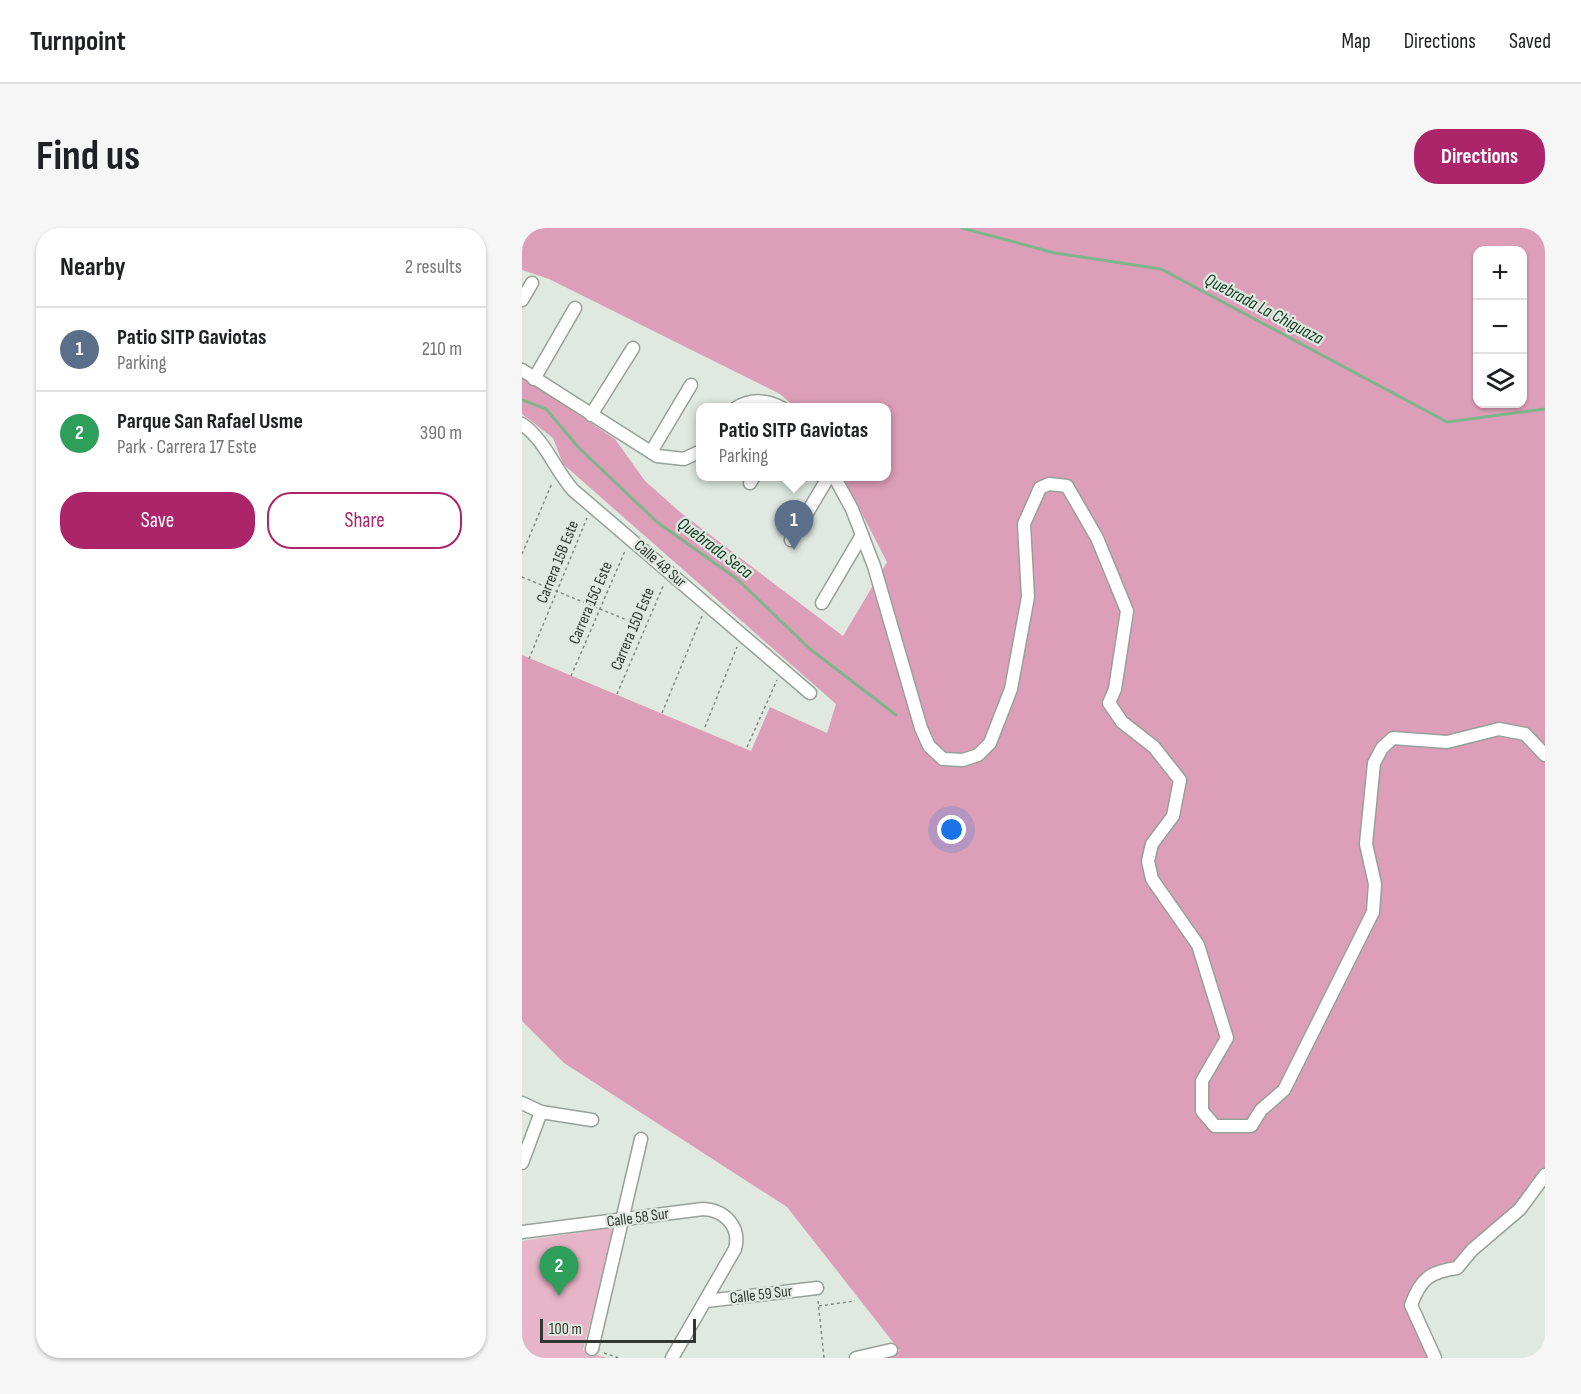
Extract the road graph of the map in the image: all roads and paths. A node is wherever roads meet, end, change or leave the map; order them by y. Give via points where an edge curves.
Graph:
1 (532, 283) dead end
2 (522, 300) edge
3 (575, 309) dead end
4 (633, 348) dead end
5 (522, 370) edge
6 (534, 378) junction
7 (691, 385) dead end
8 (750, 403) edge
9 (771, 403) edge
10 (591, 415) junction
11 (522, 424) edge
12 (651, 452) junction
13 (696, 453) edge
14 (557, 470) junction
15 (827, 481) edge
16 (836, 481) edge
17 (592, 506) junction
18 (862, 535) junction
19 (630, 539) junction
20 (791, 540) dead end
21 (522, 554) edge
22 (669, 572) junction
23 (522, 578) edge
24 (557, 591) junction
25 (822, 603) dead end
26 (706, 604) junction
27 (600, 609) junction
28 (645, 627) junction
29 (742, 635) junction
30 (530, 659) dead end
31 (782, 669) junction
32 (572, 676) dead end
33 (810, 693) dead end
34 (617, 694) dead end
35 (662, 713) dead end
36 (705, 726) dead end
37 (747, 747) dead end
38 (1545, 755) edge
39 (522, 1103) edge
40 (541, 1112) junction
41 (592, 1120) dead end
42 (641, 1139) dead end
43 (522, 1163) edge
44 (1545, 1175) edge
45 (623, 1220) junction
46 (522, 1232) edge
47 (817, 1288) joint
48 (706, 1301) junction
49 (855, 1301) dead end
50 (819, 1306) junction
51 (592, 1348) joint
52 (891, 1350) dead end
53 (619, 1358) edge
54 (672, 1358) edge
55 (824, 1358) edge
56 (856, 1358) edge
57 (1435, 1358) edge

1 - 2 street
3 - 6 street
4 - 10 street
5 - 6 street
6 - 10 street
7 - 12 street
8 - 9 street
10 - 12 street
11 - 14 street, Calle 48 Sur via 541,441
12 - 13 street via 677,460
14 - 17 street, Calle 48 Sur
14 - 21 path
15 - 20 street
16 - 18 street
17 - 19 street, Calle 48 Sur
17 - 24 path, Carrera 15B Este
18 - 25 street
18 - 38 street via 929,746 944,759 963,760 978,755 990,743 1011,689 1028,597 1024,524 1040,488 1049,484 1067,486 1097,538 1127,611 1115,689 1108,703 1122,722 1154,747 1180,780 1173,816 1152,844 1148,861 1152,879 1198,945 1227,1038 1202,1081 1202,1111 1215,1126 1251,1126 1284,1090 1373,912 1375,884 1366,844 1374,764 1382,748 1393,738 1447,742 1499,729 1525,734
19 - 22 street, Calle 48 Sur
19 - 27 path, Carrera 15C Este
22 - 26 street, Calle 48 Sur
22 - 28 path, Carrera 15D Este
23 - 24 path
24 - 27 path
24 - 30 path, Carrera 15B Este
26 - 29 street, Calle 48 Sur
26 - 35 path
27 - 28 path
27 - 32 path, Carrera 15C Este
28 - 34 path, Carrera 15D Este
29 - 31 street, Calle 48 Sur
29 - 36 path
31 - 33 street, Calle 48 Sur
31 - 37 path
39 - 40 street
40 - 41 street
40 - 43 street
42 - 45 street
44 - 57 street via 1520,1209 1457,1268 1436,1271 1418,1286 1411,1305
45 - 46 street, Calle 58 Sur
45 - 48 street, Calle 58 Sur via 708,1209 728,1219 738,1240
45 - 51 street
47 - 48 street, Calle 59 Sur
47 - 50 path
48 - 54 street
49 - 50 path
50 - 55 path
51 - 53 path
52 - 56 street

